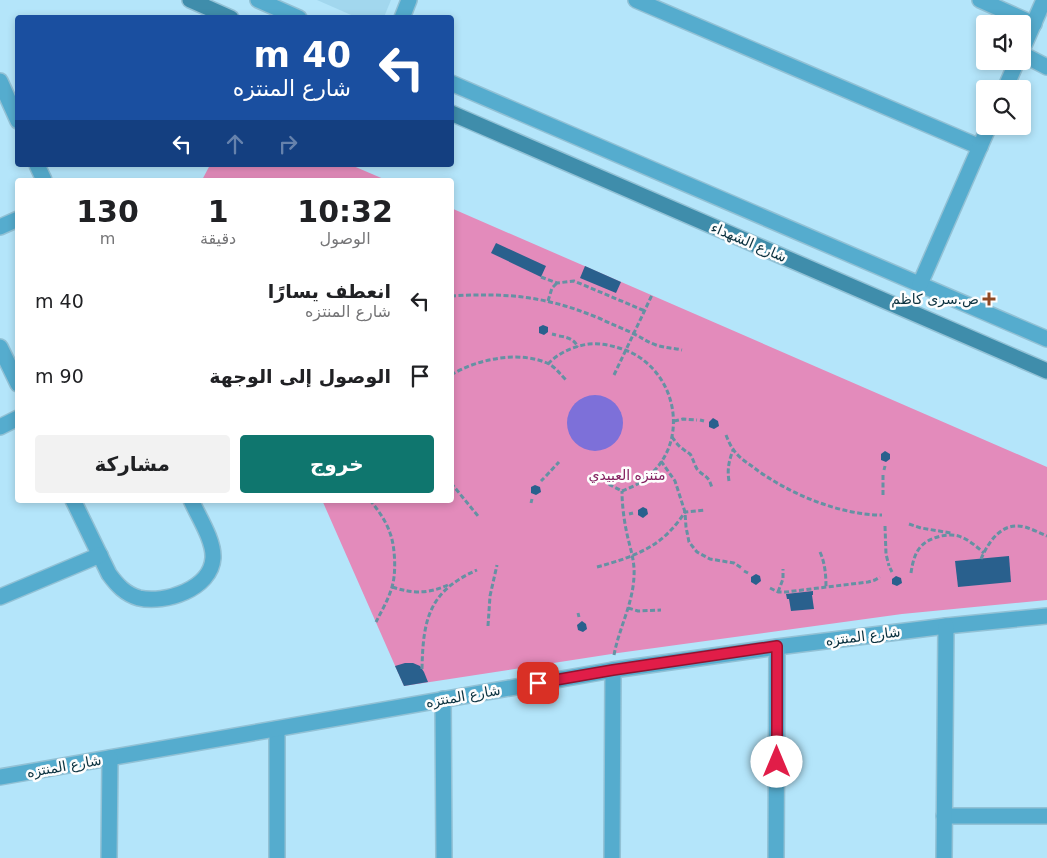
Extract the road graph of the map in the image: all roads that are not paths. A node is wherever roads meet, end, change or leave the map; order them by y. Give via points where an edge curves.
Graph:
1 (190, 0) edge
2 (258, 0) edge
3 (409, 0) edge
4 (636, 0) edge
5 (980, 0) edge
6 (1044, 0) edge
7 (224, 15) edge
8 (292, 15) edge
9 (403, 15) edge
10 (1034, 24) junction
11 (1031, 30) edge
12 (1031, 59) edge
13 (1047, 67) edge
14 (0, 81) edge
15 (454, 84) edge
16 (15, 114) edge
17 (454, 114) edge
18 (985, 135) edge
19 (980, 147) junction
20 (15, 220) edge
21 (0, 227) edge
22 (920, 284) junction
23 (1047, 339) edge
24 (0, 347) edge
25 (1047, 371) edge
26 (15, 378) edge
27 (15, 420) edge
28 (0, 427) edge
29 (74, 503) edge
30 (192, 503) edge
31 (100, 555) junction
32 (0, 597) edge
33 (1047, 616) edge
34 (946, 626) junction
35 (777, 646) junction
36 (613, 670) junction
37 (443, 699) junction
38 (277, 729) junction
39 (110, 758) junction
40 (0, 777) edge
41 (944, 816) junction
42 (1047, 816) edge
43 (109, 858) edge
44 (277, 858) edge
45 (444, 858) edge
46 (612, 858) edge
47 (776, 858) edge
48 (944, 858) edge

1 - 7 street
2 - 8 street
3 - 9 street
4 - 19 street
5 - 10 street
6 - 10 street
10 - 11 street
12 - 13 street
14 - 16 street
15 - 22 street
17 - 25 street, شارع الشهداء
18 - 19 street
19 - 22 street
20 - 21 street
22 - 23 street
24 - 26 street
27 - 28 street
29 - 31 street
30 - 31 street via 209,538 213,558 207,573 193,587 169,598 138,598 116,583
31 - 32 street
33 - 34 street, شارع المنتزه
34 - 35 street, شارع المنتزه
34 - 41 street
35 - 36 street, شارع المنتزه
35 - 47 street
36 - 37 street, شارع المنتزه
36 - 46 street
37 - 38 street, شارع المنتزه
37 - 45 street
38 - 39 street, شارع المنتزه
38 - 44 street
39 - 40 street, شارع المنتزه
39 - 43 street
41 - 42 street
41 - 48 street

